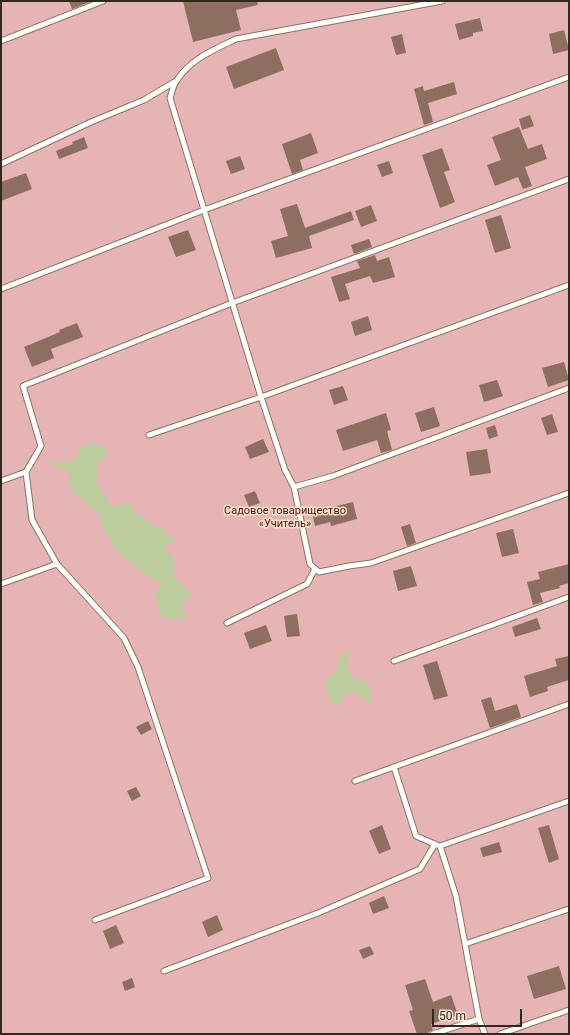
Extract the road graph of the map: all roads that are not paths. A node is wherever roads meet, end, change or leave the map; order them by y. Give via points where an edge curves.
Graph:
1 (103, 1) edge
2 (442, 1) edge
3 (1, 41) edge
4 (569, 77) edge
5 (176, 81) junction
6 (1, 164) edge
7 (569, 179) edge
8 (204, 210) junction
9 (569, 285) edge
10 (1, 289) edge
11 (232, 303) junction
12 (569, 388) edge
13 (261, 397) junction
14 (150, 435) dead end
15 (26, 472) junction
16 (1, 481) edge
17 (294, 487) junction
18 (569, 493) edge
19 (57, 564) junction
20 (315, 568) junction
21 (1, 584) edge
22 (569, 597) edge
23 (227, 623) dead end
24 (394, 661) dead end
25 (569, 704) edge
26 (394, 767) junction
27 (355, 781) dead end
28 (569, 801) edge
29 (437, 845) junction
30 (569, 909) edge
31 (95, 920) dead end
32 (466, 944) junction
33 (164, 971) dead end
34 (569, 1010) edge
35 (479, 1019) junction
36 (433, 1034) edge
37 (485, 1034) edge
38 (500, 1034) edge

1 - 3 lane
2 - 5 lane via 236,39 192,62
4 - 8 lane
5 - 6 lane via 144,100
5 - 8 lane via 170,98
7 - 11 lane
8 - 10 lane
8 - 11 lane
9 - 13 lane
11 - 13 lane
11 - 15 lane via 23,386 41,446
12 - 17 lane via 333,476
13 - 14 lane
13 - 17 lane via 285,470
15 - 16 lane
15 - 19 lane via 32,520
17 - 20 lane via 310,564
18 - 20 lane via 371,563 319,572
19 - 21 lane
19 - 31 lane via 124,638 135,661 208,878
20 - 23 lane via 307,584
22 - 24 lane
25 - 26 lane
26 - 27 lane
26 - 29 lane via 416,836
28 - 29 lane
29 - 32 lane via 456,896
29 - 33 lane via 420,870 318,913
30 - 32 lane
32 - 35 lane
34 - 38 lane
35 - 36 lane
35 - 37 lane

